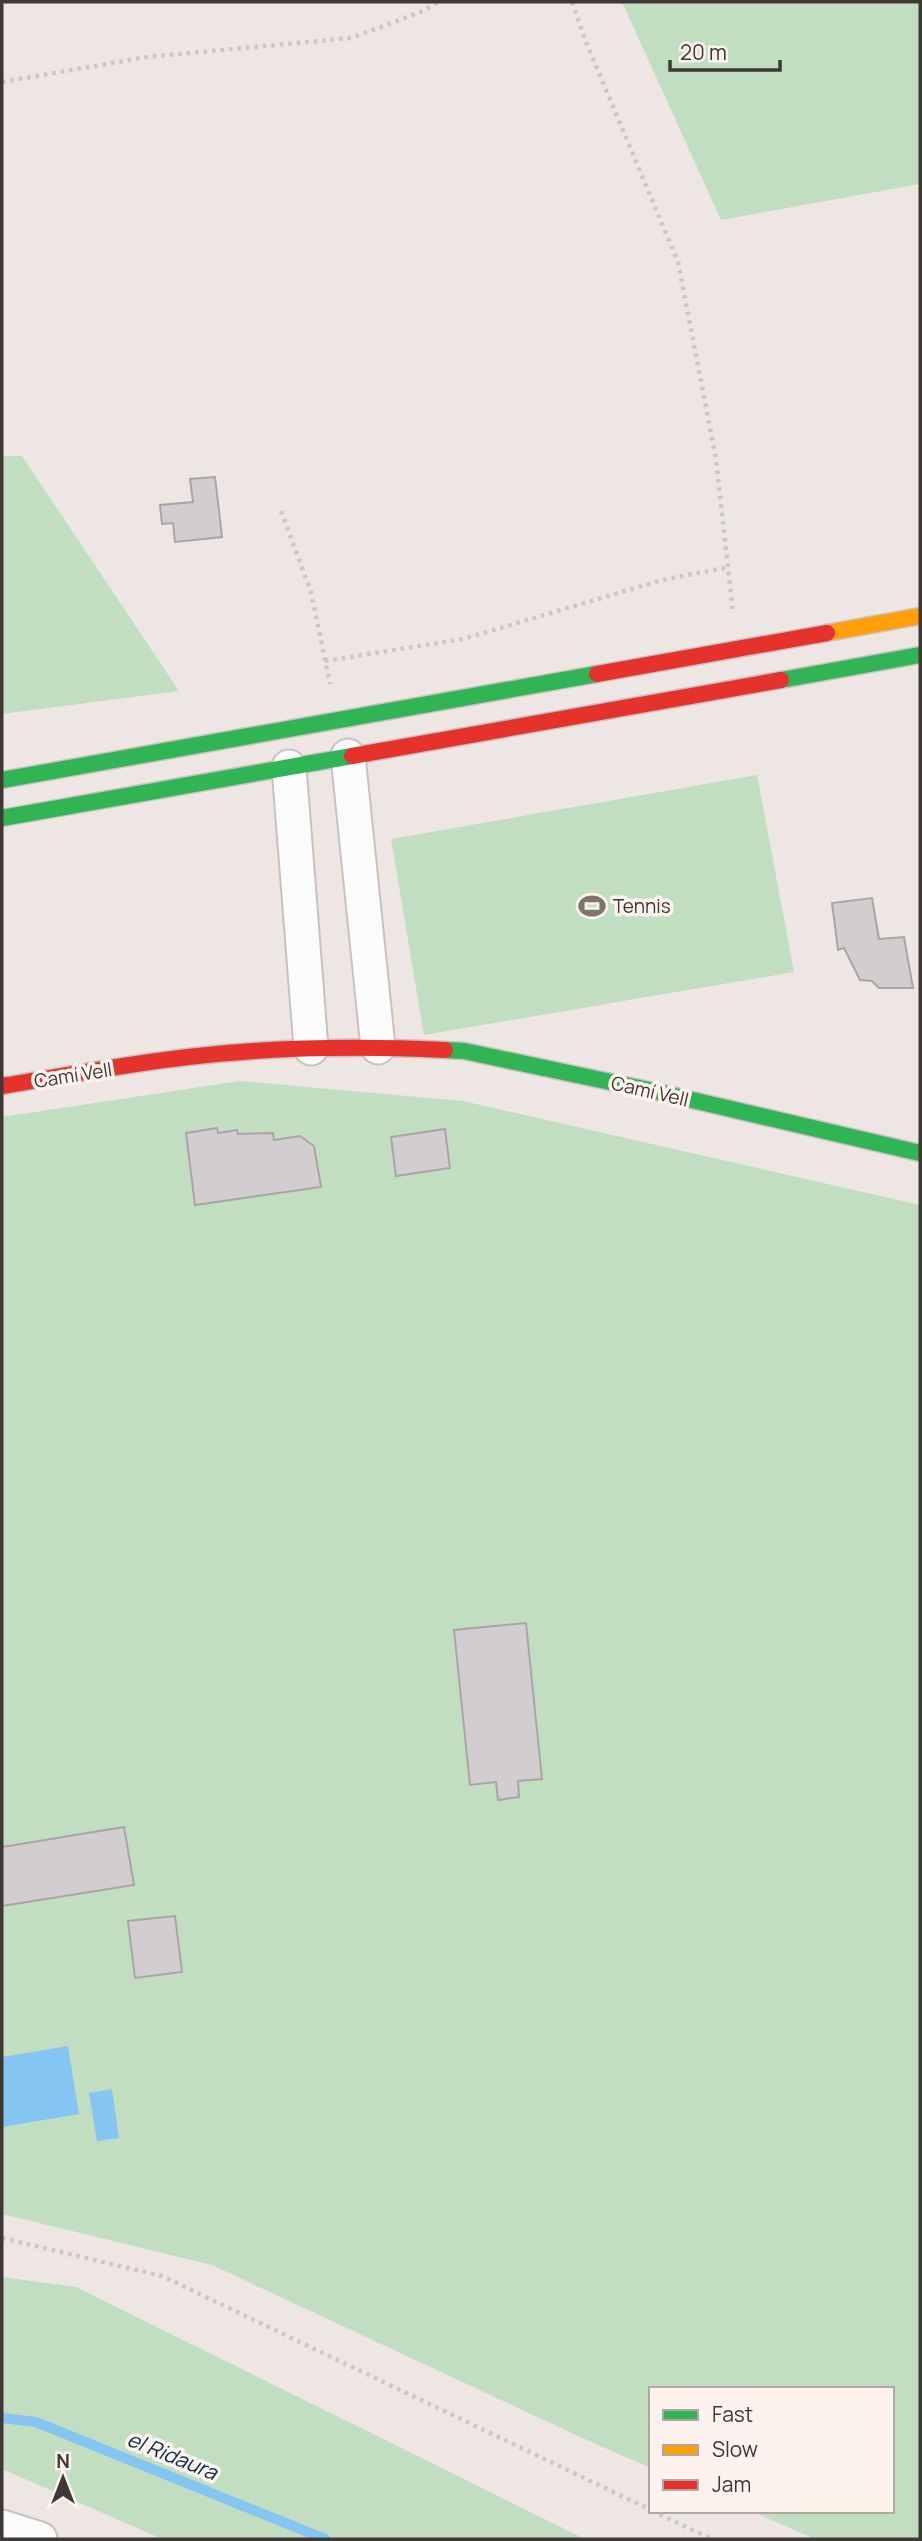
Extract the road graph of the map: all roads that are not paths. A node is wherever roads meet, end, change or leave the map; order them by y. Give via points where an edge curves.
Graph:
1 (920, 616) edge
2 (920, 655) edge
3 (348, 756) junction
4 (289, 767) junction
5 (2, 780) edge
6 (2, 818) edge
7 (378, 1046) junction
8 (312, 1048) junction
9 (2, 1086) edge
10 (920, 1153) edge
11 (2, 2527) edge
12 (40, 2539) edge

1 - 5 street
2 - 3 street
3 - 4 street
3 - 7 street
4 - 6 street
4 - 8 street
7 - 8 street, Camí Vell
7 - 10 street, Camí Vell via 464,1051
8 - 9 street, Camí Vell via 188,1057
11 - 12 street

